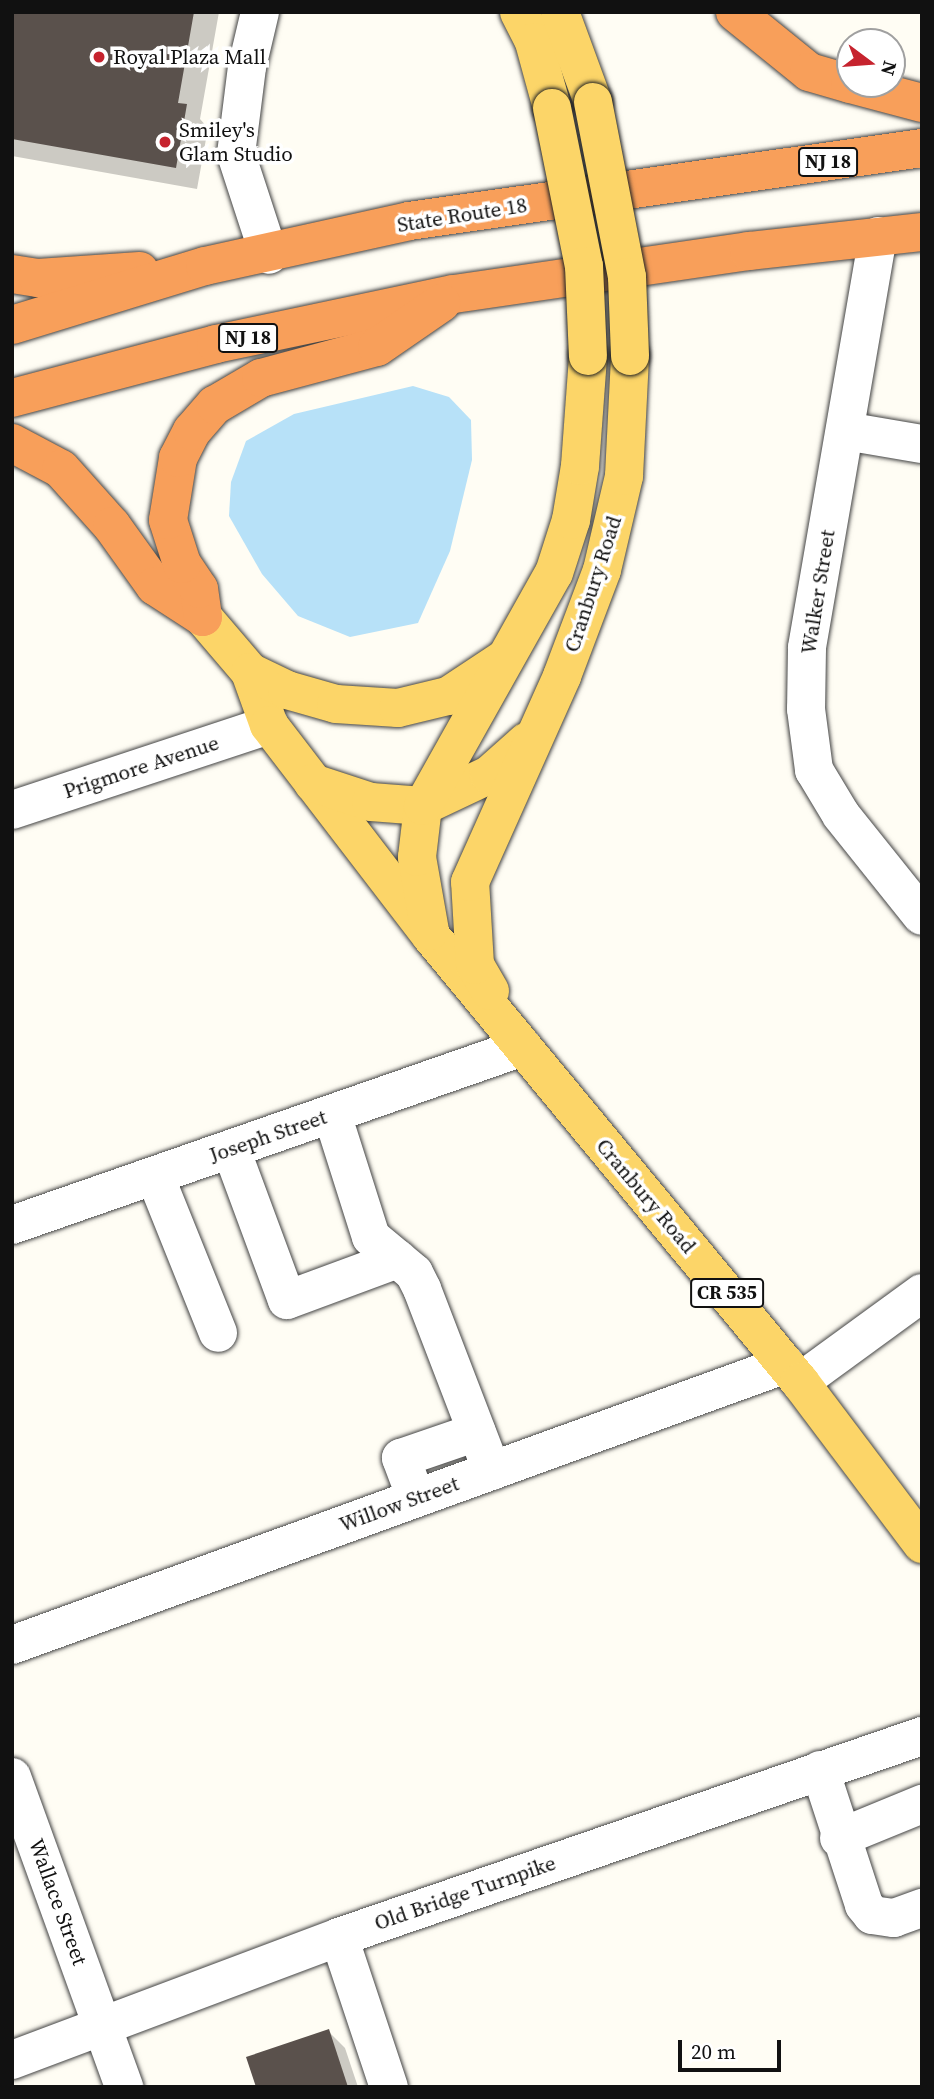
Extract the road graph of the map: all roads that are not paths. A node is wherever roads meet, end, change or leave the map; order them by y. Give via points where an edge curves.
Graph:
1 (260, 12) edge
2 (519, 12) edge
3 (560, 12) edge
4 (735, 12) edge
5 (836, 80) edge
6 (903, 98) edge
7 (922, 103) edge
8 (922, 148) edge
9 (922, 232) edge
10 (878, 236) junction
11 (269, 255) junction
12 (205, 267) junction
13 (12, 274) edge
14 (454, 294) junction
15 (12, 325) edge
16 (12, 398) edge
17 (845, 431) junction
18 (12, 443) edge
19 (922, 443) edge
20 (203, 617) junction
21 (512, 654) junction
22 (250, 672) junction
23 (269, 725) junction
24 (533, 735) junction
25 (313, 783) junction
26 (422, 806) junction
27 (12, 810) edge
28 (922, 916) edge
29 (431, 936) junction
30 (523, 1047) junction
31 (332, 1114) junction
32 (231, 1149) junction
33 (155, 1176) junction
34 (12, 1226) edge
35 (398, 1259) junction
36 (922, 1293) edge
37 (218, 1334) dead end
38 (793, 1373) junction
39 (477, 1432) junction
40 (492, 1471) junction
41 (416, 1498) junction
42 (922, 1544) edge
43 (12, 1644) edge
44 (922, 1736) edge
45 (820, 1770) junction
46 (12, 1777) edge
47 (922, 1804) edge
48 (839, 1838) junction
49 (922, 1908) edge
50 (339, 1937) junction
51 (103, 2027) junction
52 (12, 2060) edge
53 (124, 2087) edge
54 (389, 2087) edge

1 - 11 street via 247,67 236,154
2 - 21 main road, Cranbury Road / CR 535, bridge via 534,42 552,108 584,265 588,356 571,520 554,573
3 - 24 main road, Cranbury Road / CR 535, bridge via 593,102 627,277 630,356 624,476 615,526 562,676
4 - 5 highway via 809,72
6 - 7 highway
8 - 11 highway, State Route 18 / NJ 18 via 410,221
9 - 10 highway, NJ 18
10 - 14 highway, NJ 18
10 - 17 street, Walker Street
11 - 12 highway, State Route 18 / NJ 18
12 - 13 highway via 38,278
12 - 15 highway, State Route 18 / NJ 18
14 - 16 highway, NJ 18 via 216,344
14 - 20 highway via 377,347 261,378 215,405 192,430 178,458 168,520 182,564 199,589
17 - 19 street
17 - 28 street, Walker Street via 807,649 806,709 814,771 841,815
18 - 20 highway via 61,468 112,526 155,586
20 - 22 main road, Cranbury Road
21 - 22 main road via 448,696 398,708 336,704 287,690
21 - 26 main road, Cranbury Road / CR 535
22 - 23 main road, Cranbury Road
23 - 25 main road, Cranbury Road
23 - 27 street, Prigmore Avenue
24 - 26 main road via 489,775
24 - 30 main road, Cranbury Road / CR 535 via 470,882 475,965
25 - 26 main road via 371,802
25 - 29 main road, Cranbury Road
26 - 29 main road, Cranbury Road / CR 535 via 417,857
29 - 30 main road, Cranbury Road / CR 535
30 - 31 street, Joseph Street
30 - 38 main road, Cranbury Road / CR 535
31 - 32 street, Joseph Street
31 - 35 street via 371,1237
32 - 33 street, Joseph Street
32 - 35 street via 287,1300
33 - 34 street, Joseph Street
33 - 37 street
35 - 39 street via 414,1273 422,1289
36 - 38 street, Willow Street
38 - 40 street, Willow Street
38 - 42 main road, Cranbury Road / CR 535
39 - 40 street
39 - 41 street via 401,1458
40 - 41 street, Willow Street
41 - 43 street, Willow Street
44 - 45 street, Old Bridge Turnpike
45 - 48 street
45 - 50 street, Old Bridge Turnpike
46 - 51 street, Wallace Street
47 - 48 street
48 - 49 street via 872,1916 894,1918
50 - 51 street, Old Bridge Turnpike
50 - 54 street
51 - 52 street, Old Bridge Turnpike
51 - 53 street, Wallace Street

